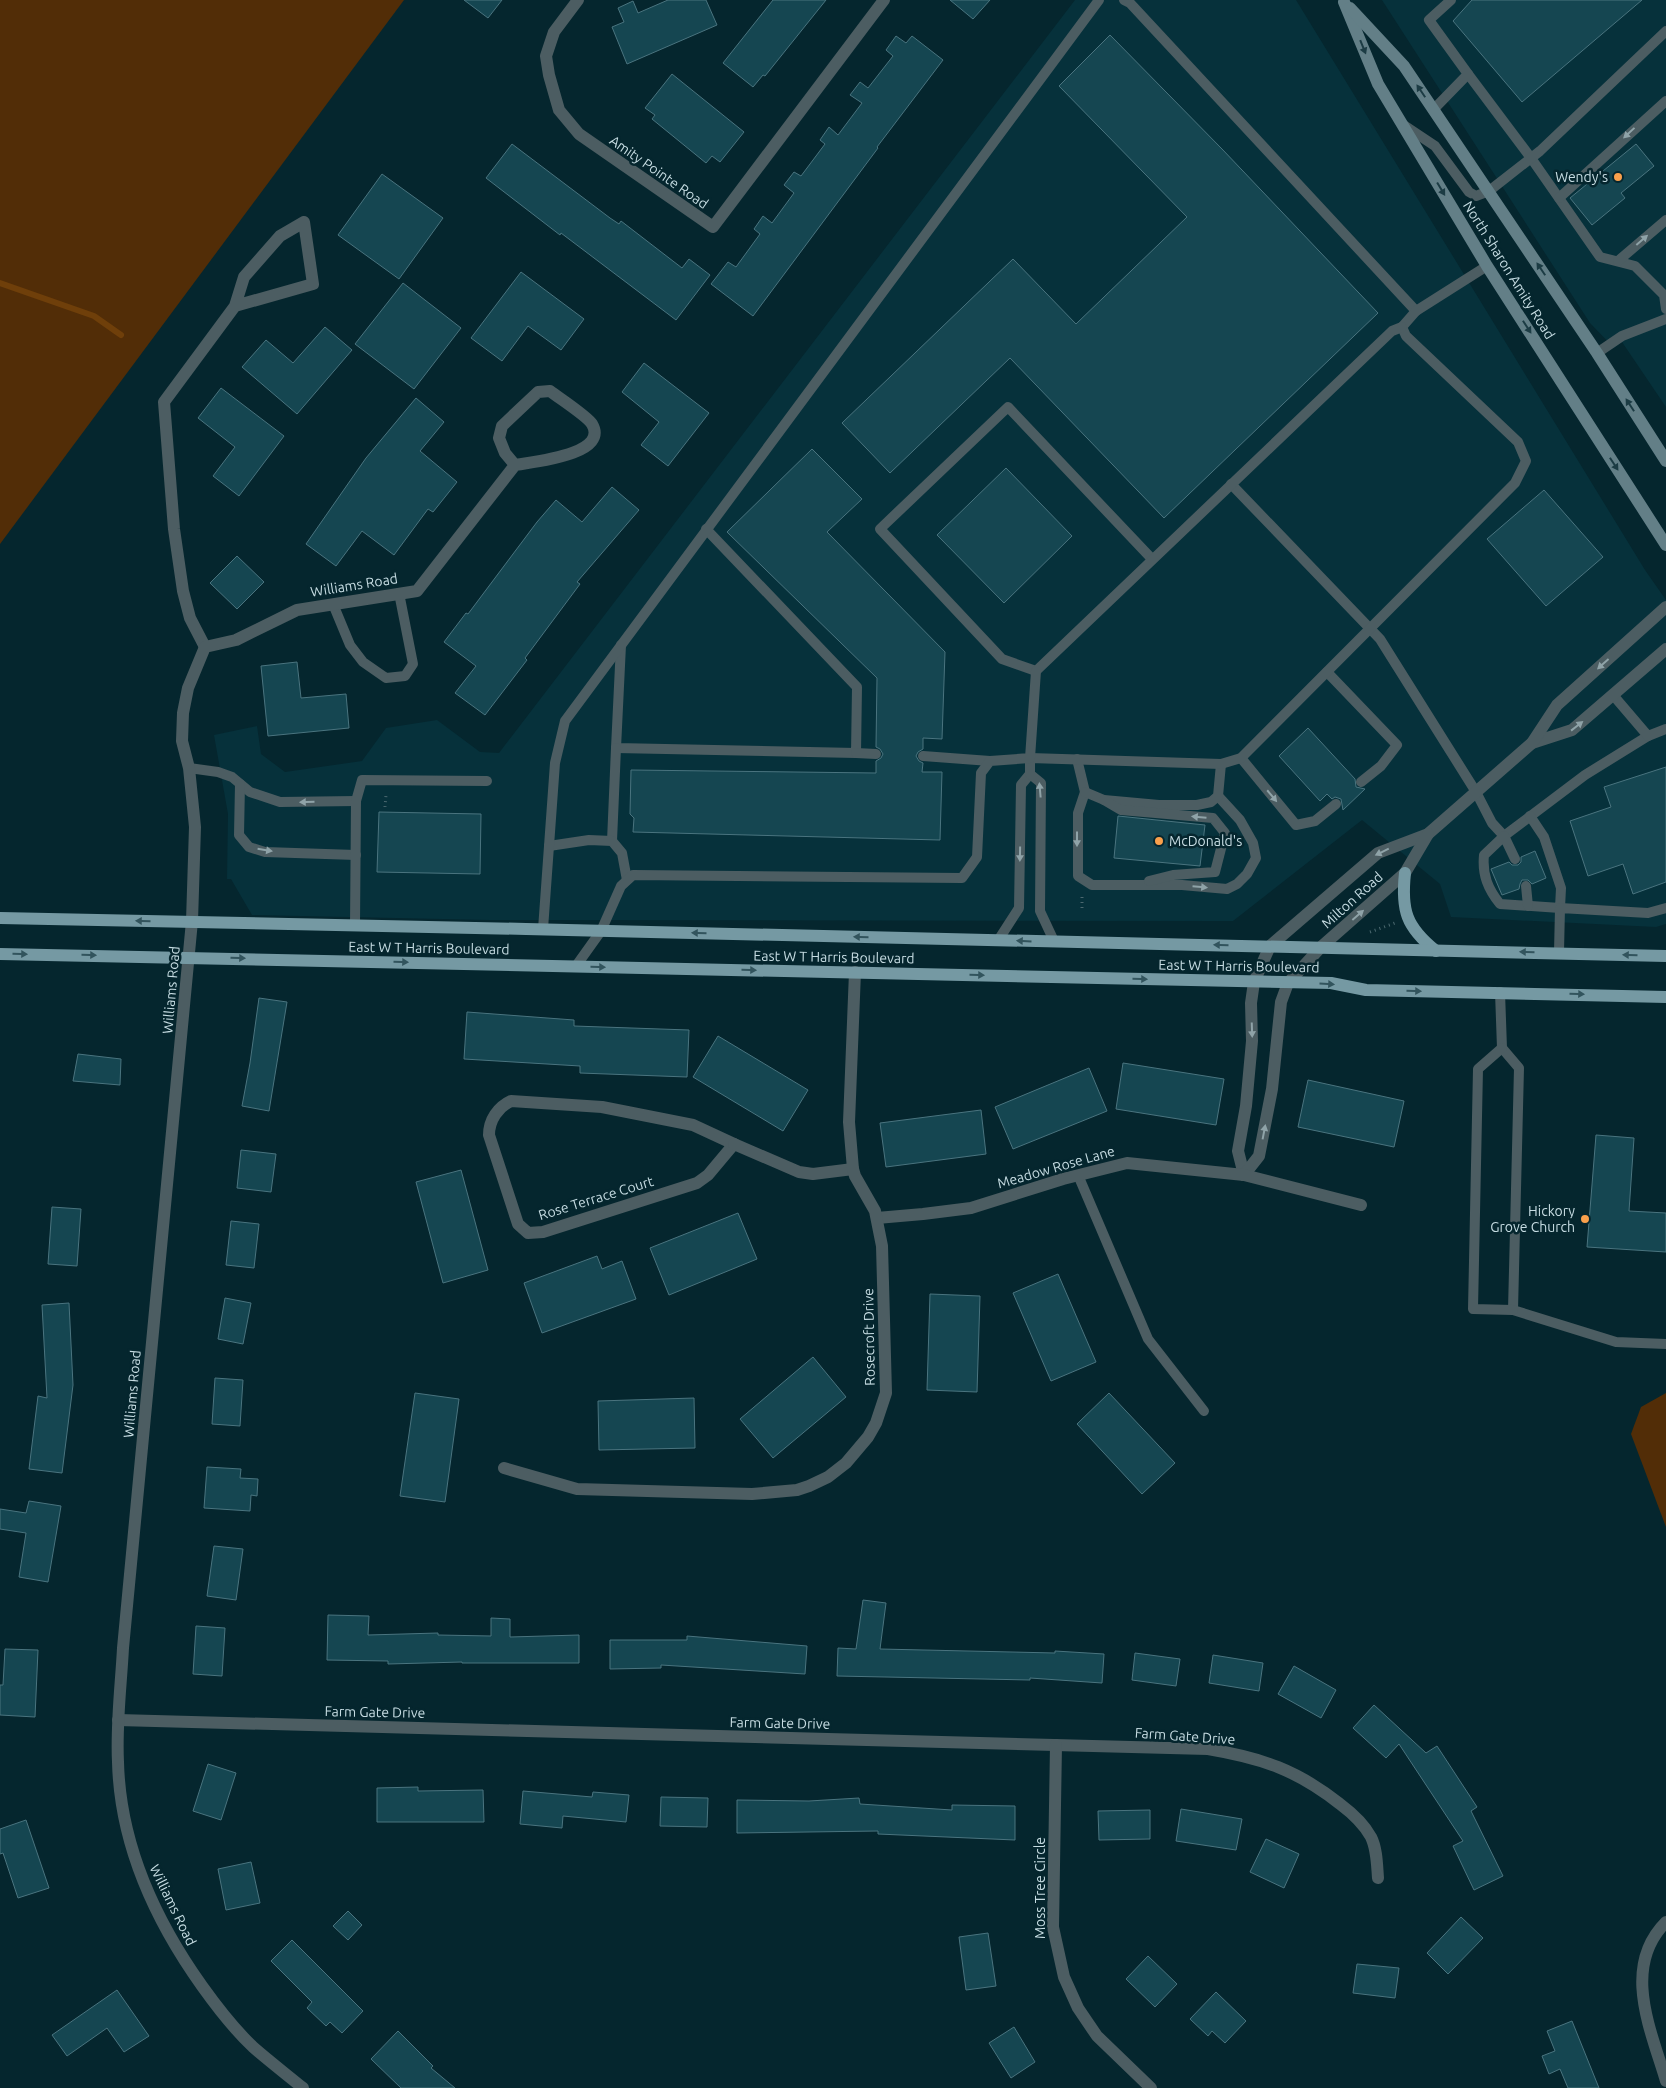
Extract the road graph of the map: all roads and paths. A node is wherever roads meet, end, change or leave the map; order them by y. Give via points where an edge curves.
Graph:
1 (578, 0) edge
2 (1099, 0) edge
3 (1124, 0) edge
4 (1451, 0) edge
5 (881, 1) edge
6 (1345, 1) edge
7 (1666, 31) edge
8 (1468, 74) junction
9 (1666, 101) edge
10 (1433, 110) junction
11 (1402, 124) junction
12 (1531, 158) junction
13 (1489, 191) junction
14 (1559, 198) junction
15 (1666, 220) edge
16 (1618, 261) junction
17 (1487, 266) junction
18 (1665, 294) edge
19 (235, 306) junction
20 (1666, 309) edge
21 (1416, 311) junction
22 (1666, 319) edge
23 (1402, 328) junction
24 (1597, 353) junction
25 (1666, 461) edge
26 (514, 465) junction
27 (1231, 484) junction
28 (706, 529) junction
29 (1666, 545) edge
30 (1152, 559) junction
31 (399, 593) junction
32 (333, 604) junction
33 (1666, 607) edge
34 (1371, 628) junction
35 (621, 644) junction
36 (205, 647) junction
37 (1666, 650) edge
38 (1036, 671) junction
39 (1326, 672) junction
40 (1613, 695) junction
41 (1666, 729) edge
42 (1648, 736) junction
43 (1532, 743) junction
44 (616, 748) junction
45 (856, 753) junction
46 (876, 754) dead end
47 (923, 756) dead end
48 (1030, 758) junction
49 (1241, 758) junction
50 (1076, 759) junction
51 (990, 761) junction
52 (1221, 764) junction
53 (189, 768) junction
54 (1030, 774) junction
55 (487, 781) dead end
56 (1361, 782) dead end
57 (240, 784) junction
58 (1086, 792) junction
59 (1476, 792) junction
60 (1218, 796) junction
61 (1104, 800) junction
62 (356, 801) junction
63 (1336, 804) dead end
64 (1530, 816) junction
65 (1428, 834) junction
66 (1504, 836) junction
67 (612, 841) junction
68 (549, 846) junction
69 (356, 855) junction
70 (1515, 859) dead end
71 (1405, 873) junction
72 (627, 880) junction
73 (1136, 884) junction
74 (1526, 886) dead end
75 (1528, 906) junction
76 (1560, 908) junction
77 (1666, 908) edge
78 (0, 918) edge
79 (192, 922) junction
80 (1397, 922) dead end
81 (356, 925) junction
82 (543, 929) junction
83 (601, 931) junction
84 (999, 939) junction
85 (1366, 939) dead end
86 (1054, 941) junction
87 (1270, 946) junction
88 (1321, 947) junction
89 (1436, 951) junction
90 (1559, 952) junction
91 (0, 954) edge
92 (190, 956) junction
93 (1666, 956) edge
94 (576, 966) junction
95 (855, 972) junction
96 (1254, 982) junction
97 (1288, 983) junction
98 (1500, 992) junction
99 (1666, 997) edge
100 (1502, 1048) junction
101 (734, 1144) junction
102 (853, 1170) junction
103 (1078, 1175) junction
104 (1244, 1175) junction
105 (1361, 1205) dead end
106 (877, 1218) junction
107 (1513, 1310) junction
108 (1666, 1344) edge
109 (1204, 1411) dead end
110 (504, 1468) dead end
111 (118, 1720) junction
112 (1056, 1745) junction
113 (1378, 1878) dead end
114 (1666, 1922) edge
115 (1666, 2081) edge
116 (302, 2088) edge
117 (1151, 2088) edge

1 - 5 street, Amity Pointe Road via 554,32 546,56 548,76 559,110 579,134 713,227
2 - 28 lane
3 - 21 lane
4 - 8 lane via 1429,20
10 -> 6 main road, North Sharon Amity Road via 1404,66
6 -> 11 main road, North Sharon Amity Road via 1378,84
7 - 12 lane
8 - 10 lane
8 - 12 lane
9 -> 14 lane
10 - 13 main road, North Sharon Amity Road
11 - 13 lane via 1435,146 1469,192 1476,196
11 -> 17 main road, North Sharon Amity Road
12 - 13 lane
12 - 14 lane
24 -> 13 main road, North Sharon Amity Road
14 - 16 lane via 1600,257
16 -> 15 lane
16 - 18 lane via 1635,266
17 - 21 lane
17 -> 29 main road, North Sharon Amity Road
18 - 20 lane
19 - 19 street via 244,277 280,236 304,222 313,284
19 - 36 street via 164,402 174,529 183,591 190,618
21 - 23 lane
22 - 24 lane via 1622,336
23 - 27 lane via 1392,331
23 - 34 lane via 1406,336 1518,442 1526,461 1515,483
25 -> 24 main road, North Sharon Amity Road
26 - 26 street via 548,460 585,449 594,439 592,423 550,391 538,392 502,426 499,438 504,454
26 - 31 street, Williams Road via 417,591
27 - 30 lane
27 - 34 lane
28 - 35 lane
28 - 45 lane via 857,687
30 - 38 lane
30 - 38 lane via 1008,407 880,529 1002,659
31 - 32 street, Williams Road
31 - 32 lane via 413,664 405,676 386,678 363,662 350,645
32 - 36 street, Williams Road via 297,610 236,640
33 -> 43 street, Milton Road via 1557,705
34 - 39 lane
34 - 59 lane
35 - 44 lane
35 - 68 lane via 565,720 555,763
36 - 53 street, Williams Road via 188,688 183,713 182,742
37 - 40 street, Milton Road
38 - 48 lane
39 - 49 lane
39 - 56 lane via 1397,745 1381,766
40 - 42 lane
43 -> 40 street, Milton Road via 1572,730
41 - 42 lane
42 - 64 lane via 1585,775
43 - 59 street, Milton Road
44 - 45 lane
44 - 67 lane
45 - 46 lane
47 - 51 lane
48 - 50 lane
48 - 51 lane
48 - 54 lane
49 - 52 lane
49 -> 63 lane via 1296,825 1315,822
50 - 52 lane
50 - 58 lane
51 - 72 lane via 981,773 977,857 962,878 633,875
52 - 60 lane
53 - 57 lane via 218,772
53 - 79 street, Williams Road via 195,827
54 -> 84 lane via 1021,785 1019,908
86 -> 54 lane via 1040,911 1041,783
55 - 62 lane via 362,780
62 -> 57 lane via 280,802 250,792
57 -> 69 lane via 239,835 249,847 265,852
58 - 61 lane
58 -> 73 lane via 1078,813 1078,876 1092,885
59 - 65 street, Milton Road
59 - 66 lane via 1492,823
60 - 61 lane via 1211,802 1196,805
73 -> 60 lane via 1227,889 1247,874 1256,858 1253,843 1240,820
73 -> 61 lane via 1173,875 1215,872 1225,833 1213,818 1121,810
62 - 69 lane
64 - 66 lane
64 - 76 lane via 1544,837 1562,888
65 - 71 street, Milton Road
65 -> 87 street, Milton Road via 1378,853
66 - 70 lane
66 - 75 lane via 1484,855 1483,868 1490,891 1500,904
67 - 68 lane via 589,840
67 - 72 lane via 622,853
68 - 82 lane
69 - 81 lane
88 -> 71 street, Milton Road
71 - 89 main road via 1403,904 1407,918
72 - 83 lane via 621,886
74 - 75 lane
75 - 76 lane
76 - 77 lane via 1648,913
76 - 90 lane
79 -> 78 main road, East W T Harris Boulevard
79 - 81 main road, East W T Harris Boulevard
79 - 92 street, Williams Road
80 - 85 path via 1371,931
81 - 82 main road, East W T Harris Boulevard
82 - 83 main road, East W T Harris Boulevard
84 -> 83 main road, East W T Harris Boulevard
83 - 94 lane
86 -> 84 main road, East W T Harris Boulevard
87 -> 86 main road, East W T Harris Boulevard
87 - 88 main road, East W T Harris Boulevard
87 - 96 street
88 - 89 main road, East W T Harris Boulevard
88 - 97 street, Milton Road
90 -> 89 main road, East W T Harris Boulevard
93 -> 90 main road, East W T Harris Boulevard
91 -> 92 main road, East W T Harris Boulevard
92 -> 94 main road, East W T Harris Boulevard
92 - 111 street, Williams Road
94 -> 95 main road, East W T Harris Boulevard
95 -> 96 main road, East W T Harris Boulevard
95 - 102 street, Rosecroft Drive via 849,1122
96 - 97 main road, East W T Harris Boulevard
96 -> 104 street via 1246,1106 1238,1151
97 -> 98 main road, East W T Harris Boulevard via 1331,983 1366,990
104 -> 97 street via 1259,1156 1272,1089 1281,1002
98 -> 99 main road, East W T Harris Boulevard
98 - 100 lane
100 - 107 lane via 1519,1068
100 - 107 lane via 1478,1070 1473,1309
101 - 101 street, Rose Terrace Court via 694,1125 602,1108 511,1101 497,1112 489,1126 489,1135 518,1224 528,1233 543,1232 697,1183 708,1176
101 - 102 street, Rose Terrace Court via 798,1172 813,1174
102 - 106 street, Rosecroft Drive
103 - 104 street, Meadow Rose Lane via 1127,1163
103 - 106 street, Meadow Rose Lane via 971,1208
103 - 109 lane via 1148,1339
104 - 105 street, Meadow Rose Lane
106 - 110 street, Rosecroft Drive via 882,1246 886,1392 868,1437 846,1463 828,1477 797,1490 752,1494 577,1489
107 - 108 lane via 1616,1342
111 - 112 street, Farm Gate Drive
111 - 116 street, Williams Road via 118,1762 127,1831 150,1897 184,1961 216,2005 252,2046
112 - 113 street, Farm Gate Drive via 1208,1749 1244,1755 1294,1773 1322,1790 1365,1828 1375,1847
112 - 117 street, Moss Tree Circle via 1053,1927 1064,1977 1078,2008 1097,2036
114 - 115 street via 1650,1943 1641,1978 1643,2004

